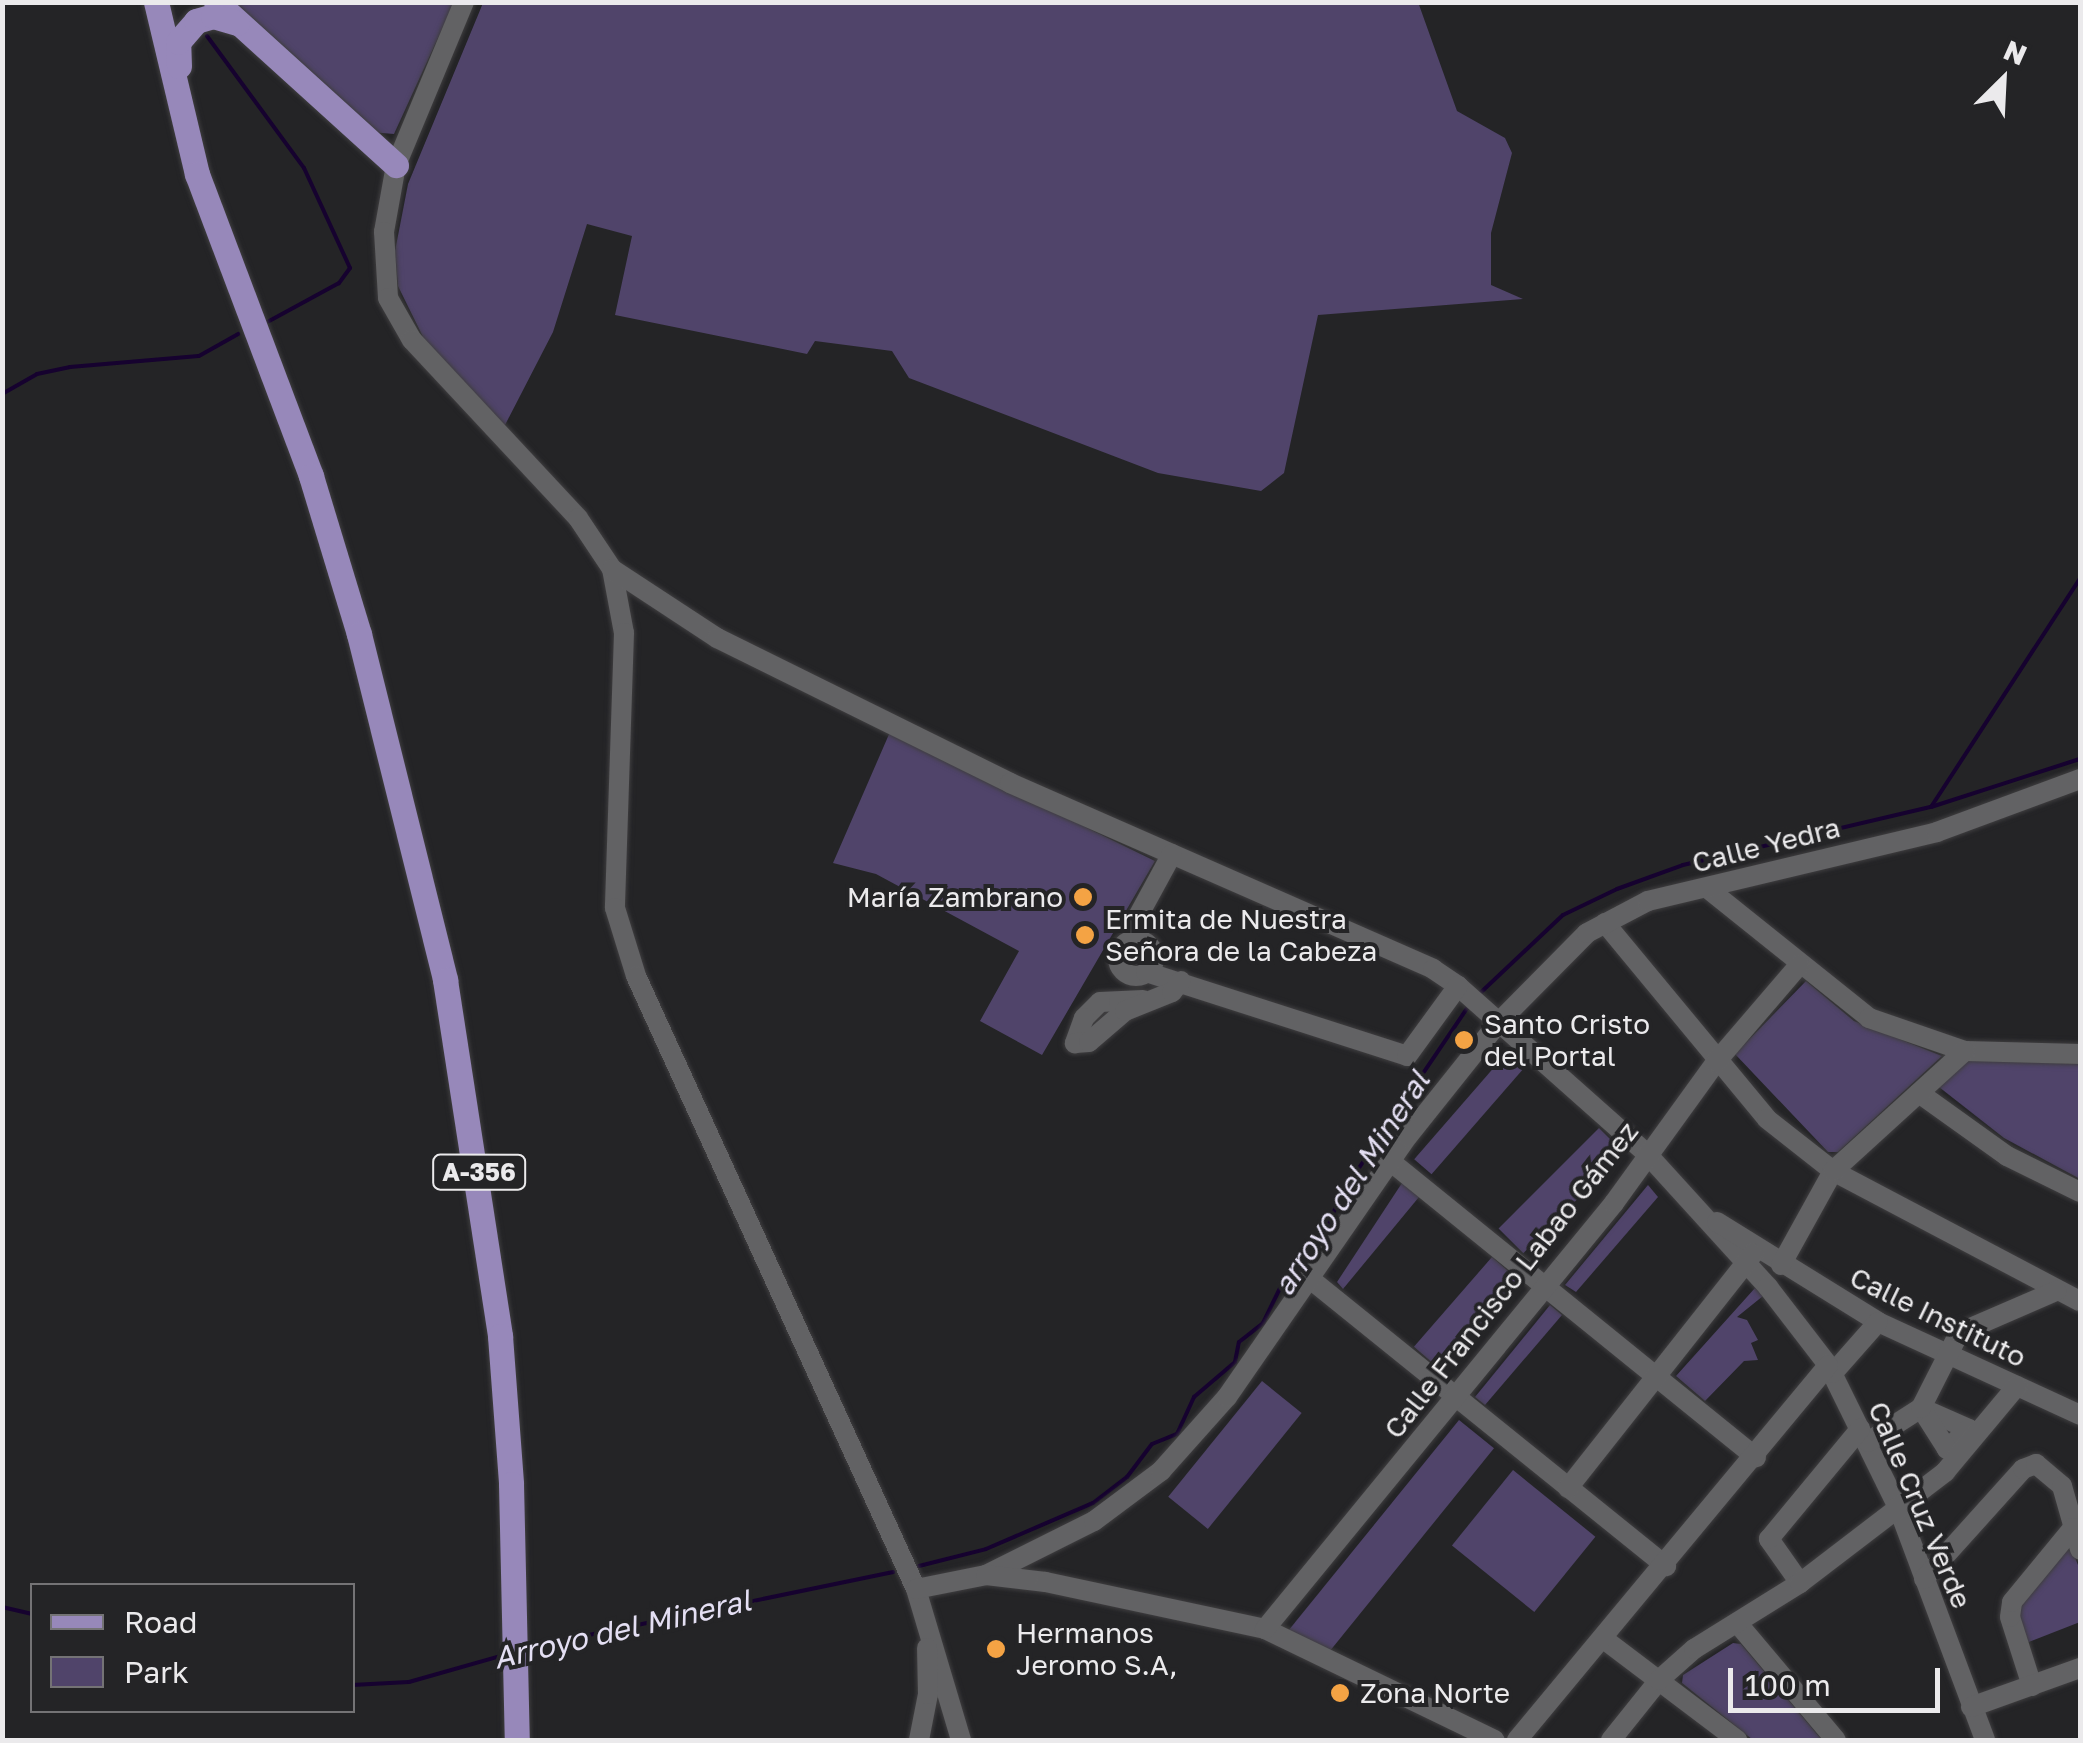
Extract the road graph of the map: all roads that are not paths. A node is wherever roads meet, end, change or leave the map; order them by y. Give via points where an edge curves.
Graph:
1 (156, 2) edge
2 (216, 2) edge
3 (464, 2) edge
4 (241, 25) junction
5 (186, 131) junction
6 (396, 164) junction
7 (612, 570) junction
8 (2080, 779) edge
9 (1172, 854) junction
10 (1707, 888) junction
11 (1605, 923) junction
12 (1134, 940) junction
13 (1150, 964) junction
14 (1799, 965) junction
15 (1182, 980) junction
16 (1458, 986) junction
17 (1144, 1000) dead end
18 (1499, 1022) junction
19 (1966, 1050) junction
20 (1410, 1051) junction
21 (2080, 1054) edge
22 (1716, 1062) junction
23 (1919, 1093) junction
24 (1647, 1154) junction
25 (1390, 1161) junction
26 (1833, 1171) junction
27 (2080, 1192) edge
28 (1764, 1263) junction
29 (1309, 1278) junction
30 (1547, 1284) junction
31 (2056, 1291) junction
32 (2080, 1301) edge
33 (1878, 1322) junction
34 (1945, 1354) junction
35 (1830, 1369) junction
36 (1658, 1376) junction
37 (2017, 1386) junction
38 (1456, 1397) junction
39 (2080, 1415) edge
40 (1864, 1435) junction
41 (1756, 1456) junction
42 (1568, 1488) junction
43 (1898, 1507) junction
44 (2073, 1528) junction
45 (1049, 1545) junction
46 (2080, 1549) edge
47 (1666, 1566) junction
48 (986, 1576) junction
49 (1924, 1579) junction
50 (1046, 1582) junction
51 (1800, 1583) junction
52 (916, 1589) junction
53 (923, 1611) junction
54 (1740, 1625) junction
55 (1265, 1629) junction
56 (1605, 1640) junction
57 (2080, 1668) edge
58 (1660, 1680) junction
59 (2032, 1686) junction
60 (1971, 1707) junction
61 (1976, 1738) edge
62 (517, 1740) edge
63 (919, 1740) edge
64 (961, 1740) edge
65 (1494, 1740) edge
66 (1517, 1740) edge
67 (1611, 1740) edge
68 (1737, 1740) edge
69 (1836, 1740) edge

1 - 5 main road, A-356
2 - 4 main road
3 - 6 street
4 - 5 main road via 213,16 196,21 178,42
4 - 6 main road
5 - 62 main road, A-356 via 311,476 384,720 441,962 500,1336
6 - 7 street via 382,263 399,320 578,518
7 - 9 street, Calle Cruz Verde via 718,638 1010,784
7 - 52 street via 625,683 615,908 636,976
8 - 10 street, Calle Yedra via 1937,832
9 - 12 street via 1136,920
9 - 16 street, Calle Cruz Verde via 1434,969
10 - 11 street, Calle Yedra via 1648,901
10 - 14 street
11 - 18 street, Calle Yedra
11 - 22 street
12 - 13 street via 1144,942
12 - 13 street via 1120,950 1120,967 1135,976
13 - 15 street
13 - 20 street
14 - 19 street via 1869,1018
14 - 22 street, Calle Francisco Labao Gámez
15 - 17 street via 1160,998
15 - 20 street
16 - 18 street, Calle Cruz Verde
16 - 20 street
18 - 24 street, Calle Cruz Verde
18 - 25 street, Calle Yedra
19 - 21 street
19 - 23 street
22 - 24 street, Calle Francisco Labao Gámez
22 - 26 street via 1767,1119
23 - 26 street
23 - 27 street via 2007,1156
24 - 28 street, Calle Cruz Verde via 1701,1215
24 - 30 street, Calle Francisco Labao Gámez
25 - 29 street, Calle Yedra
25 - 30 street
26 - 28 street
26 - 31 street
28 - 33 street, Calle Instituto
28 - 35 street, Calle Cruz Verde
28 - 36 street
29 - 38 street
29 - 45 street, Calle Yedra via 1227,1397 1162,1472
30 - 36 street
30 - 38 street, Calle Francisco Labao Gámez
31 - 32 street
31 - 34 street via 1959,1333
33 - 34 street, Calle Instituto
33 - 35 street
34 - 37 street, Calle Instituto
34 - 40 street via 1921,1408
35 - 40 street, Calle Cruz Verde
35 - 41 street
36 - 41 street
36 - 42 street
37 - 39 street, Calle Instituto
37 - 43 street via 1945,1472
38 - 42 street
38 - 55 street, Calle Francisco Labao Gámez
40 - 43 street, Calle Cruz Verde
40 - 51 street via 1769,1539
41 - 47 street
42 - 47 street
43 - 49 street, Calle Cruz Verde
43 - 51 street
44 - 46 street
44 - 49 street via 2062,1486 2036,1464 2023,1470
44 - 59 street via 2012,1602 2010,1617
45 - 48 street, Calle Yedra
45 - 50 street via 1042,1560
47 - 56 street
48 - 50 street
48 - 52 street
49 - 60 street, Calle Cruz Verde
50 - 55 street
51 - 54 street
52 - 53 street
53 - 63 street via 929,1674
53 - 64 street
54 - 58 street via 1694,1649
54 - 69 street
55 - 65 street
56 - 58 street
56 - 66 street
57 - 59 street
58 - 67 street
58 - 68 street
59 - 60 street
60 - 61 street, Calle Cruz Verde

